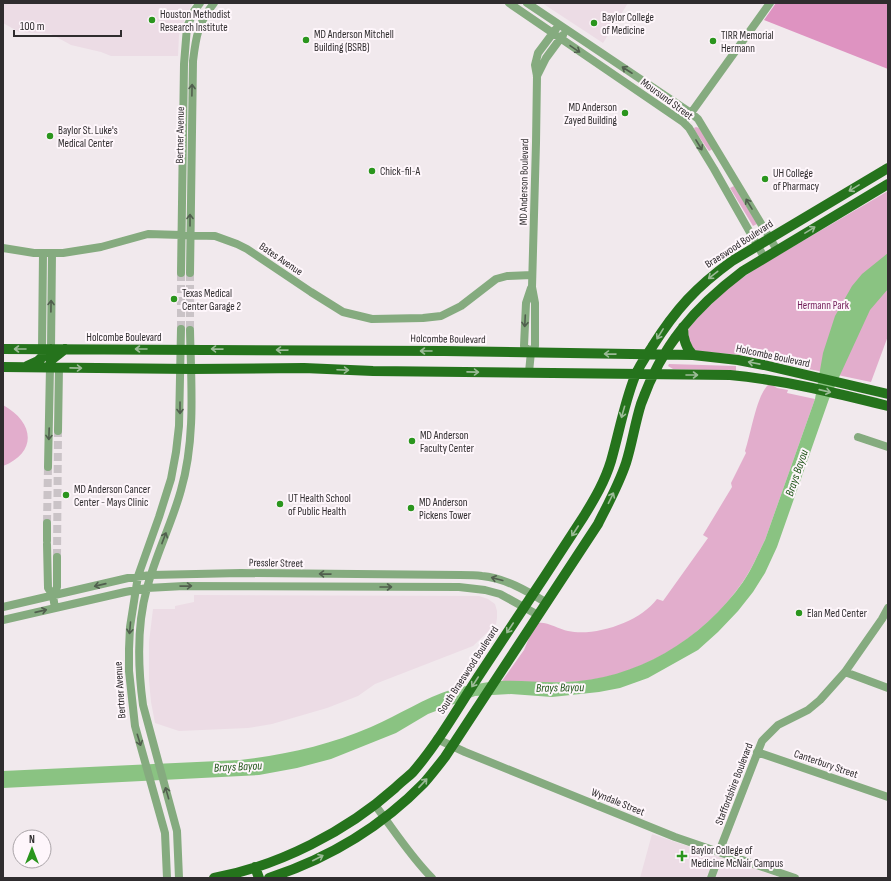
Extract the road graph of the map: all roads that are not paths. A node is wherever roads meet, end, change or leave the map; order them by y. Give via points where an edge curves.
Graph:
1 (200, 3) edge
2 (214, 3) edge
3 (509, 3) edge
4 (527, 3) edge
5 (770, 3) edge
6 (559, 26) junction
7 (567, 31) junction
8 (552, 33) junction
9 (561, 39) junction
10 (537, 76) junction
11 (691, 113) junction
12 (683, 122) junction
13 (888, 168) edge
14 (888, 184) edge
15 (181, 235) junction
16 (190, 235) junction
17 (770, 237) junction
18 (756, 245) junction
19 (3, 248) edge
20 (777, 250) junction
21 (43, 254) junction
22 (52, 254) junction
23 (764, 257) junction
24 (181, 273) tunnel mouth
25 (190, 273) tunnel mouth
26 (532, 275) junction
27 (683, 327) junction
28 (181, 329) tunnel mouth
29 (190, 330) tunnel mouth
30 (3, 349) edge
31 (46, 349) junction
32 (65, 349) junction
33 (180, 349) junction
34 (190, 349) junction
35 (304, 350) junction
36 (531, 352) junction
37 (646, 355) junction
38 (664, 355) junction
39 (693, 356) junction
40 (3, 367) edge
41 (23, 367) junction
42 (54, 367) junction
43 (180, 368) junction
44 (304, 368) junction
45 (190, 369) junction
46 (529, 372) junction
47 (635, 374) junction
48 (653, 375) junction
49 (888, 394) edge
50 (50, 401) junction
51 (59, 401) junction
52 (888, 406) edge
53 (58, 431) tunnel mouth
54 (858, 437) dead end
55 (888, 447) edge
56 (48, 467) tunnel mouth
57 (164, 500) junction
58 (176, 504) junction
59 (47, 523) tunnel mouth
60 (57, 558) tunnel mouth
61 (241, 573) junction
62 (343, 574) junction
63 (360, 574) junction
64 (460, 574) junction
65 (151, 575) junction
66 (138, 576) junction
67 (240, 586) junction
68 (343, 587) junction
69 (360, 587) junction
70 (459, 587) junction
71 (147, 588) junction
72 (135, 589) junction
73 (533, 594) junction
74 (53, 596) junction
75 (547, 603) junction
76 (3, 607) edge
77 (524, 607) junction
78 (55, 608) junction
79 (888, 608) edge
80 (538, 615) junction
81 (3, 620) edge
82 (129, 671) junction
83 (140, 671) junction
84 (845, 672) junction
85 (888, 688) edge
86 (439, 736) junction
87 (452, 747) junction
88 (757, 752) junction
89 (888, 797) edge
90 (375, 805) junction
91 (385, 818) junction
92 (331, 833) junction
93 (719, 852) junction
94 (301, 866) junction
95 (255, 867) junction
96 (715, 867) dead end
97 (167, 878) edge
98 (179, 878) edge
99 (214, 878) edge
100 (259, 878) edge
101 (269, 878) edge
102 (432, 878) edge
103 (711, 878) edge
104 (795, 878) edge

1 - 15 street, Bertner Avenue via 187,27 184,60
16 -> 2 street, Bertner Avenue via 193,61 197,32
3 - 8 street, Moursund Street
4 - 6 street, Moursund Street
5 - 11 street
6 - 7 street, Moursund Street
6 - 8 street, MD Anderson Boulevard
7 - 9 street, MD Anderson Boulevard
11 -> 7 street, Moursund Street
8 - 9 street, Moursund Street
8 - 10 street, MD Anderson Boulevard via 538,53 535,65
9 - 10 street, MD Anderson Boulevard via 546,58
9 -> 12 street, Moursund Street
10 - 26 street, MD Anderson Boulevard
11 - 12 street
17 -> 11 street, Moursund Street via 698,119
12 -> 18 street, Moursund Street via 714,169
13 -> 17 main road, Braeswood Boulevard
20 -> 14 main road
15 - 16 street, Bates Avenue
15 - 22 street, Bates Avenue via 148,234 78,252
15 - 24 street, Bertner Avenue
16 - 25 street, Bertner Avenue
16 - 26 street, Bates Avenue via 214,236 237,244 343,312 372,319 441,316 461,306 496,279
17 - 18 main road, Braeswood Boulevard
17 - 20 street, Moursund Street
18 - 23 street, Moursund Street
18 -> 37 main road, Braeswood Boulevard via 694,291
19 - 21 street, Bates Avenue
20 - 23 main road
21 - 22 street, Bates Avenue
21 - 31 street
31 -> 22 street
23 - 27 main road via 722,286
26 - 36 street, MD Anderson Boulevard via 532,288 526,304 524,346
27 - 38 main road
27 - 39 main road via 683,340
28 - 33 street, Bertner Avenue
29 - 34 street, Bertner Avenue
31 -> 30 main road, Holcombe Boulevard
31 - 32 main road, Holcombe Boulevard
31 - 41 main road via 38,361
33 -> 32 main road, Holcombe Boulevard
32 - 42 main road via 51,360
33 - 34 main road, Holcombe Boulevard
33 - 43 street, Bertner Avenue
35 -> 34 main road, Holcombe Boulevard
34 - 45 street, Bertner Avenue
36 -> 35 main road, Holcombe Boulevard
35 - 44 main road
37 -> 36 main road, Holcombe Boulevard
36 - 46 street, MD Anderson Boulevard
37 - 38 main road, Holcombe Boulevard
37 - 47 main road, Braeswood Boulevard
38 - 39 main road, Holcombe Boulevard
38 - 48 main road
49 -> 39 main road, Holcombe Boulevard via 738,360
40 - 41 main road, Holcombe Boulevard
41 - 42 main road, Holcombe Boulevard
42 -> 43 main road, Holcombe Boulevard
42 - 50 street
42 - 51 street
43 - 45 main road, Holcombe Boulevard
43 -> 57 street, Bertner Avenue via 180,426 171,479
44 - 45 main road, Holcombe Boulevard
44 -> 46 main road, Holcombe Boulevard
45 - 58 street, Bertner Avenue via 188,457
46 - 47 main road, Holcombe Boulevard
47 - 48 main road, Holcombe Boulevard
47 -> 73 main road, South Braeswood Boulevard via 603,482
48 -> 52 main road, Holcombe Boulevard via 730,375 759,378
75 -> 48 main road via 598,524 617,486 626,463 641,404
50 - 51 street
50 -> 56 street
51 - 53 street
54 - 55 street
57 - 58 street
57 - 66 street, Bertner Avenue
65 -> 58 street, Bertner Avenue
59 - 74 street via 48,588
60 - 74 street via 57,587
62 -> 61 street, Pressler Street
61 - 65 street, Pressler Street
61 - 67 street
62 - 63 street, Pressler Street
62 - 68 street
63 - 64 street, Pressler Street
63 - 69 street
64 - 70 street
73 -> 64 street, Pressler Street via 501,580
65 - 66 street, Pressler Street
65 - 71 street, Bertner Avenue
66 - 72 street, Bertner Avenue
66 -> 74 street, Pressler Street
67 - 68 street, Pressler Street
71 -> 67 street, Pressler Street
68 - 69 street, Pressler Street
69 -> 70 street, Pressler Street
70 - 77 street, Pressler Street via 500,594
71 - 72 street, Pressler Street
71 - 83 street, Bertner Avenue via 140,632
72 - 78 street, Pressler Street
72 -> 82 street, Bertner Avenue via 130,627
73 - 75 street, Pressler Street
73 - 77 main road, South Braeswood Boulevard
74 - 76 street, Pressler Street
74 - 78 street
75 - 80 main road
77 - 80 street, Pressler Street
77 -> 86 main road, South Braeswood Boulevard
81 -> 78 street, Pressler Street
79 - 84 street, Staffordshire Boulevard
80 - 87 main road
82 - 83 street
82 -> 97 street, Bertner Avenue via 135,726 165,833
98 -> 83 street, Bertner Avenue via 177,831 146,718
84 - 85 street
84 - 88 street, Staffordshire Boulevard via 808,710 778,725 762,741
86 - 87 street, Wyndale Street
86 - 90 main road, South Braeswood Boulevard via 413,772
91 -> 87 main road via 425,782
87 - 93 street, Wyndale Street via 675,837
88 - 89 street, Canterbury Street
88 - 93 street, Staffordshire Boulevard
90 - 91 street
90 - 92 main road, South Braeswood Boulevard
94 -> 91 main road via 338,848
91 - 102 street via 408,851
92 - 94 main road via 300,858
92 - 95 main road, South Braeswood Boulevard via 284,857
93 - 104 street, Wyndale Street
94 - 101 main road
95 - 99 main road, South Braeswood Boulevard
95 - 100 main road
96 - 103 street

